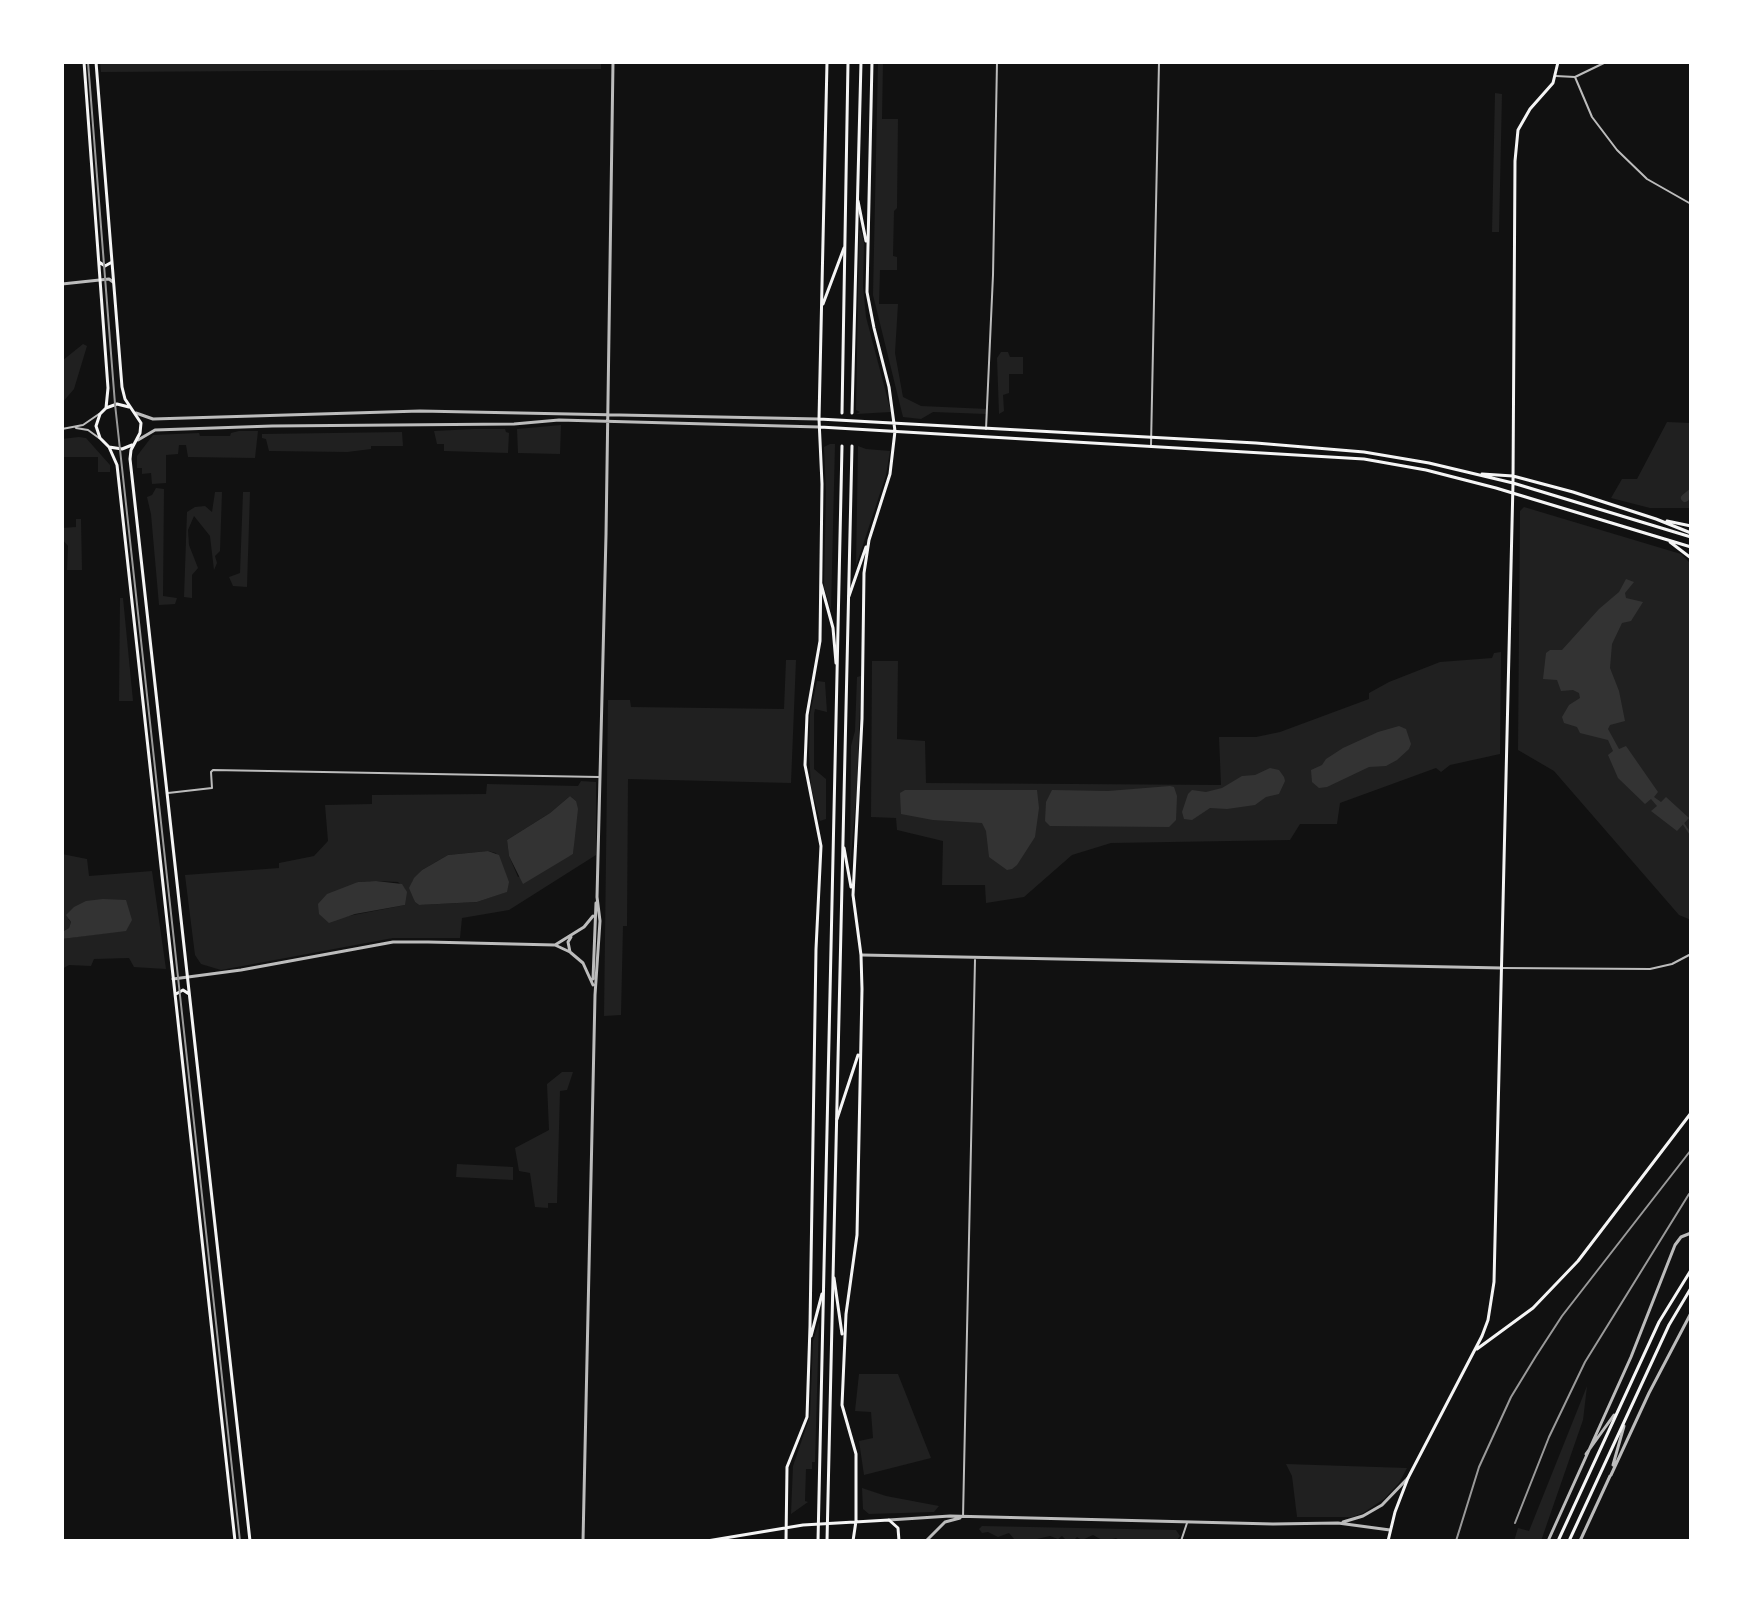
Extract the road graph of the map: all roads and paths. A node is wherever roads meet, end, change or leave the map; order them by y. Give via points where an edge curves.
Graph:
1 (84, 62) edge
2 (96, 62) edge
3 (613, 62) edge
4 (827, 62) edge
5 (848, 62) edge
6 (861, 62) edge
7 (872, 62) edge
8 (997, 62) edge
9 (1159, 62) edge
10 (1558, 62) edge
11 (1606, 62) edge
12 (1556, 76) junction
13 (1575, 77) junction
14 (857, 194) junction
15 (1691, 204) edge
16 (845, 244) junction
17 (867, 249) junction
18 (99, 262) junction
19 (112, 262) junction
20 (101, 280) junction
21 (62, 284) edge
22 (114, 284) junction
23 (821, 311) junction
24 (129, 407) junction
25 (106, 408) junction
26 (136, 413) junction
27 (842, 413) dead end
28 (852, 413) dead end
29 (100, 414) junction
30 (608, 414) junction
31 (819, 419) junction
32 (608, 421) junction
33 (894, 423) junction
34 (819, 427) junction
35 (71, 428) junction
36 (62, 429) edge
37 (986, 429) junction
38 (1000, 430) junction
39 (895, 431) junction
40 (1022, 431) junction
41 (1000, 437) junction
42 (1151, 437) junction
43 (100, 438) junction
44 (1021, 439) junction
45 (136, 442) junction
46 (842, 446) dead end
47 (852, 446) dead end
48 (1151, 446) junction
49 (109, 447) junction
50 (1475, 474) junction
51 (1513, 476) junction
52 (1513, 483) junction
53 (1512, 493) junction
54 (1656, 519) junction
55 (1691, 526) edge
56 (1691, 535) edge
57 (869, 540) junction
58 (1667, 540) junction
59 (1691, 547) edge
60 (1691, 558) edge
61 (820, 577) junction
62 (849, 596) junction
63 (836, 663) junction
64 (600, 777) junction
65 (167, 793) junction
66 (843, 844) junction
67 (853, 895) junction
68 (597, 897) junction
69 (593, 915) junction
70 (584, 927) junction
71 (594, 931) junction
72 (571, 937) junction
73 (599, 937) junction
74 (555, 945) junction
75 (570, 952) junction
76 (1691, 954) edge
77 (861, 955) junction
78 (975, 959) junction
79 (598, 960) junction
80 (583, 963) junction
81 (592, 964) junction
82 (1502, 968) junction
83 (187, 977) junction
84 (173, 979) junction
85 (593, 985) junction
86 (189, 994) junction
87 (595, 995) junction
88 (175, 996) junction
89 (860, 1047) junction
90 (1691, 1113) edge
91 (837, 1119) junction
92 (1691, 1233) edge
93 (1691, 1271) edge
94 (834, 1277) junction
95 (1691, 1288) edge
96 (822, 1294) junction
97 (1691, 1313) edge
98 (1486, 1326) junction
99 (1497, 1333) junction
100 (1482, 1336) junction
101 (843, 1341) junction
102 (809, 1343) junction
103 (1475, 1351) junction
104 (217, 1372) junction
105 (230, 1372) junction
106 (1617, 1412) junction
107 (1627, 1417) junction
108 (1582, 1459) junction
109 (1611, 1475) junction
110 (1408, 1478) junction
111 (963, 1517) junction
112 (889, 1520) junction
113 (856, 1521) junction
114 (1187, 1522) junction
115 (1338, 1523) junction
116 (786, 1528) junction
117 (1390, 1530) junction
118 (737, 1535) junction
119 (235, 1541) edge
120 (250, 1541) edge
121 (585, 1541) edge
122 (707, 1541) edge
123 (729, 1541) edge
124 (786, 1541) edge
125 (818, 1541) edge
126 (827, 1541) edge
127 (853, 1541) edge
128 (899, 1541) edge
129 (926, 1541) edge
130 (1181, 1541) edge
131 (1388, 1541) edge
132 (1548, 1541) edge
133 (1558, 1541) edge
134 (1569, 1541) edge
135 (1580, 1541) edge

1 - 18 main road
2 - 19 main road
3 - 30 street
4 - 23 main road
5 - 16 main road
6 - 14 main road
7 - 17 main road
8 - 37 street
9 - 42 street
10 - 12 main road
11 - 13 street
12 - 13 street
12 - 51 main road via 1524,119 1515,144
13 - 15 street via 1592,117 1617,150 1647,179
14 - 17 main road
14 - 28 main road
16 - 23 main road
16 - 27 main road
17 - 33 main road via 869,306
18 - 19 main road
18 - 20 main road
19 - 22 main road
20 - 21 street
20 - 22 street
20 - 25 main road
22 - 24 main road via 122,387
23 - 31 main road
24 - 25 main road
24 - 26 main road
25 - 29 main road
26 - 30 street via 153,419 362,412
26 - 45 main road via 141,428
29 - 35 street
29 - 43 main road
30 - 31 street
30 - 32 street
31 - 33 main road
31 - 34 main road
32 - 34 street
32 - 45 street via 155,430
32 - 64 street
33 - 37 main road
33 - 39 main road
34 - 39 main road
34 - 61 main road
35 - 36 street
35 - 43 street
37 - 38 main road
38 - 40 main road
38 - 41 street
39 - 41 main road
39 - 57 main road via 890,474
40 - 42 main road
40 - 44 street
41 - 44 main road
42 - 48 street
42 - 50 main road via 1341,449
43 - 49 main road
44 - 48 main road
45 - 49 main road via 122,449
45 - 65 main road via 130,459
46 - 63 main road
47 - 62 main road
48 - 53 main road via 1364,459
49 - 84 main road via 117,465
50 - 51 main road
50 - 52 main road
51 - 52 main road
51 - 54 main road
52 - 53 main road
52 - 56 main road
53 - 58 main road
53 - 82 main road
54 - 55 main road
54 - 56 main road
57 - 62 main road
57 - 67 main road
58 - 59 main road
58 - 60 main road
61 - 63 main road
61 - 102 main road via 820,641 807,715 805,765 821,846
62 - 66 main road
63 - 96 main road
64 - 65 street via 213,770 212,788
64 - 68 street
65 - 83 main road
66 - 67 main road
66 - 91 main road
67 - 77 main road
68 - 69 street
68 - 73 street
69 - 70 street
69 - 71 street
70 - 71 street
70 - 72 street
71 - 73 street
71 - 81 street
72 - 74 street
72 - 75 street
73 - 79 street
74 - 75 street
74 - 83 street via 393,942
75 - 80 street
76 - 82 street via 1650,969
77 - 78 street
77 - 89 main road
78 - 82 street
78 - 111 street
79 - 81 street
79 - 87 street
80 - 81 street
80 - 85 street
81 - 85 street
82 - 98 main road via 1495,1270
83 - 84 street
83 - 86 main road
84 - 88 main road
85 - 87 street
86 - 88 main road via 183,990
86 - 105 main road
87 - 121 street
88 - 104 main road
89 - 91 main road
89 - 101 main road via 857,1235
90 - 99 main road via 1578,1261 1533,1308
91 - 94 main road
92 - 108 street via 1675,1245 1631,1357
93 - 106 main road via 1659,1322
94 - 101 main road
94 - 126 main road
95 - 107 main road
96 - 102 main road
96 - 125 main road
97 - 109 street
98 - 99 main road
98 - 100 main road
99 - 100 main road
99 - 103 main road
100 - 103 main road
101 - 113 main road via 842,1405 855,1449
102 - 116 main road via 807,1417 787,1467
103 - 110 main road
104 - 105 main road
104 - 119 main road
105 - 120 main road
106 - 108 street
106 - 133 main road
107 - 109 street
107 - 134 main road
108 - 132 street
109 - 135 street
110 - 115 street via 1382,1505
110 - 117 main road
111 - 112 street
111 - 114 street
111 - 129 street via 945,1522
112 - 113 main road
112 - 128 main road via 898,1528
113 - 116 main road
113 - 127 main road
114 - 115 street
114 - 130 street
115 - 117 street
116 - 118 main road
116 - 124 main road
117 - 131 main road
118 - 122 main road
118 - 123 main road

